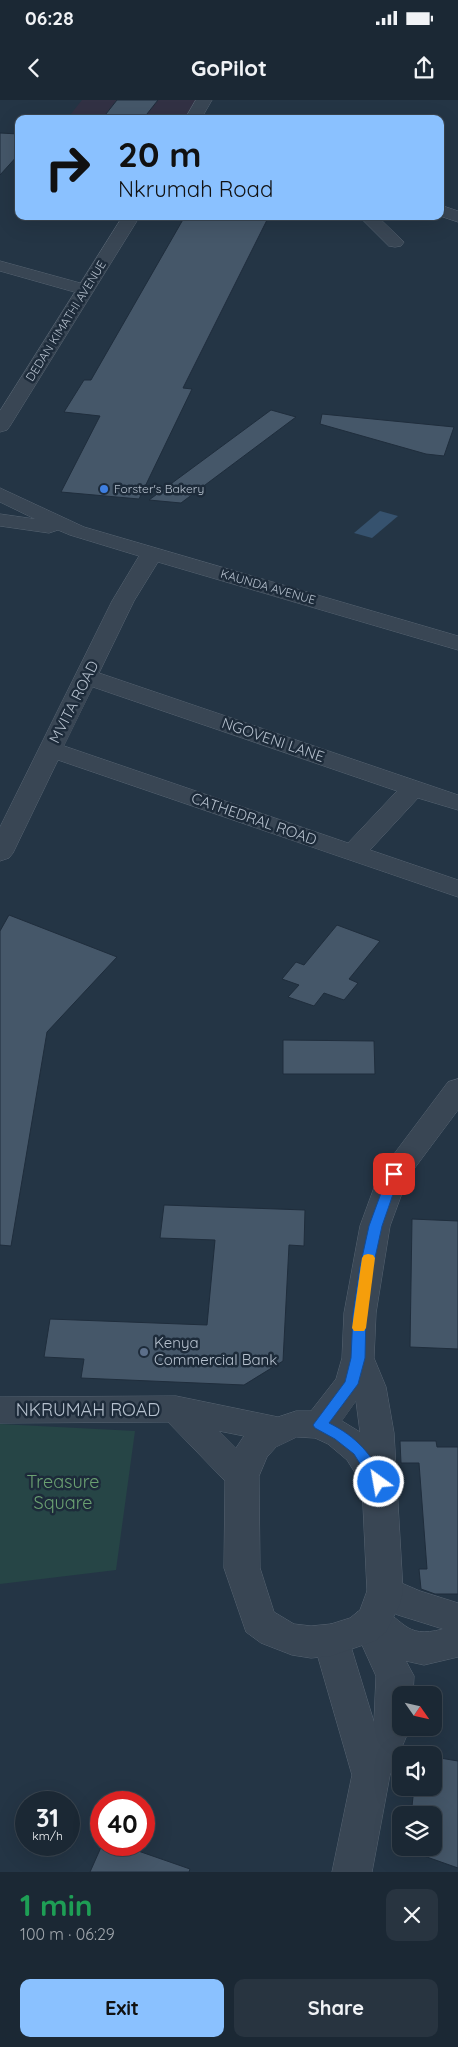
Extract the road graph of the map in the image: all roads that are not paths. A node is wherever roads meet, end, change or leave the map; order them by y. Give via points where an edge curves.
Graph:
1 (204, 100) edge
2 (195, 115) edge
3 (444, 212) edge
4 (458, 217) edge
5 (129, 220) edge
6 (371, 220) edge
7 (395, 242) dead end
8 (0, 266) edge
9 (85, 290) junction
10 (0, 426) edge
11 (0, 494) edge
12 (0, 520) edge
13 (77, 530) junction
14 (152, 553) junction
15 (458, 643) edge
16 (88, 677) junction
17 (50, 749) junction
18 (413, 788) junction
19 (458, 803) edge
20 (0, 853) edge
21 (353, 854) junction
22 (458, 889) edge
23 (458, 1089) edge
24 (358, 1358) junction
25 (0, 1410) edge
26 (176, 1410) junction
27 (320, 1425) junction
28 (279, 1430) junction
29 (242, 1476) junction
30 (379, 1482) junction
31 (376, 1612) junction
32 (458, 1618) edge
33 (330, 1640) junction
34 (458, 1641) edge
35 (370, 1775) junction
36 (352, 1872) edge

1 - 2 street
3 - 4 street
5 - 9 street, DEDAN KIMATHI AVENUE
6 - 7 street
8 - 9 street
9 - 10 street, DEDAN KIMATHI AVENUE
11 - 13 street
12 - 13 street
13 - 14 street, KAUNDA AVENUE
14 - 15 street, KAUNDA AVENUE
14 - 16 street, MVITA ROAD via 123,601
16 - 17 street, MVITA ROAD
16 - 18 street, NGOVENI LANE
17 - 20 street, MVITA ROAD
17 - 21 street, CATHEDRAL ROAD
18 - 19 street, NGOVENI LANE
18 - 21 street
21 - 22 street, CATHEDRAL ROAD
23 - 24 street via 394,1174 375,1226 366,1267
24 - 27 street via 351,1384
24 - 30 street via 367,1376 373,1401
25 - 26 street, NKRUMAH ROAD
26 - 28 street, NKRUMAH ROAD
26 - 29 street, NKRUMAH ROAD
27 - 28 street via 296,1424
27 - 30 street via 359,1450
28 - 29 street via 252,1449
29 - 33 street via 242,1568 260,1621 274,1632 292,1639
30 - 31 street
31 - 32 street via 411,1604
31 - 33 street via 362,1630
31 - 34 street via 390,1636 404,1644 420,1649
31 - 35 street via 395,1676 393,1722
33 - 35 street
35 - 36 street

